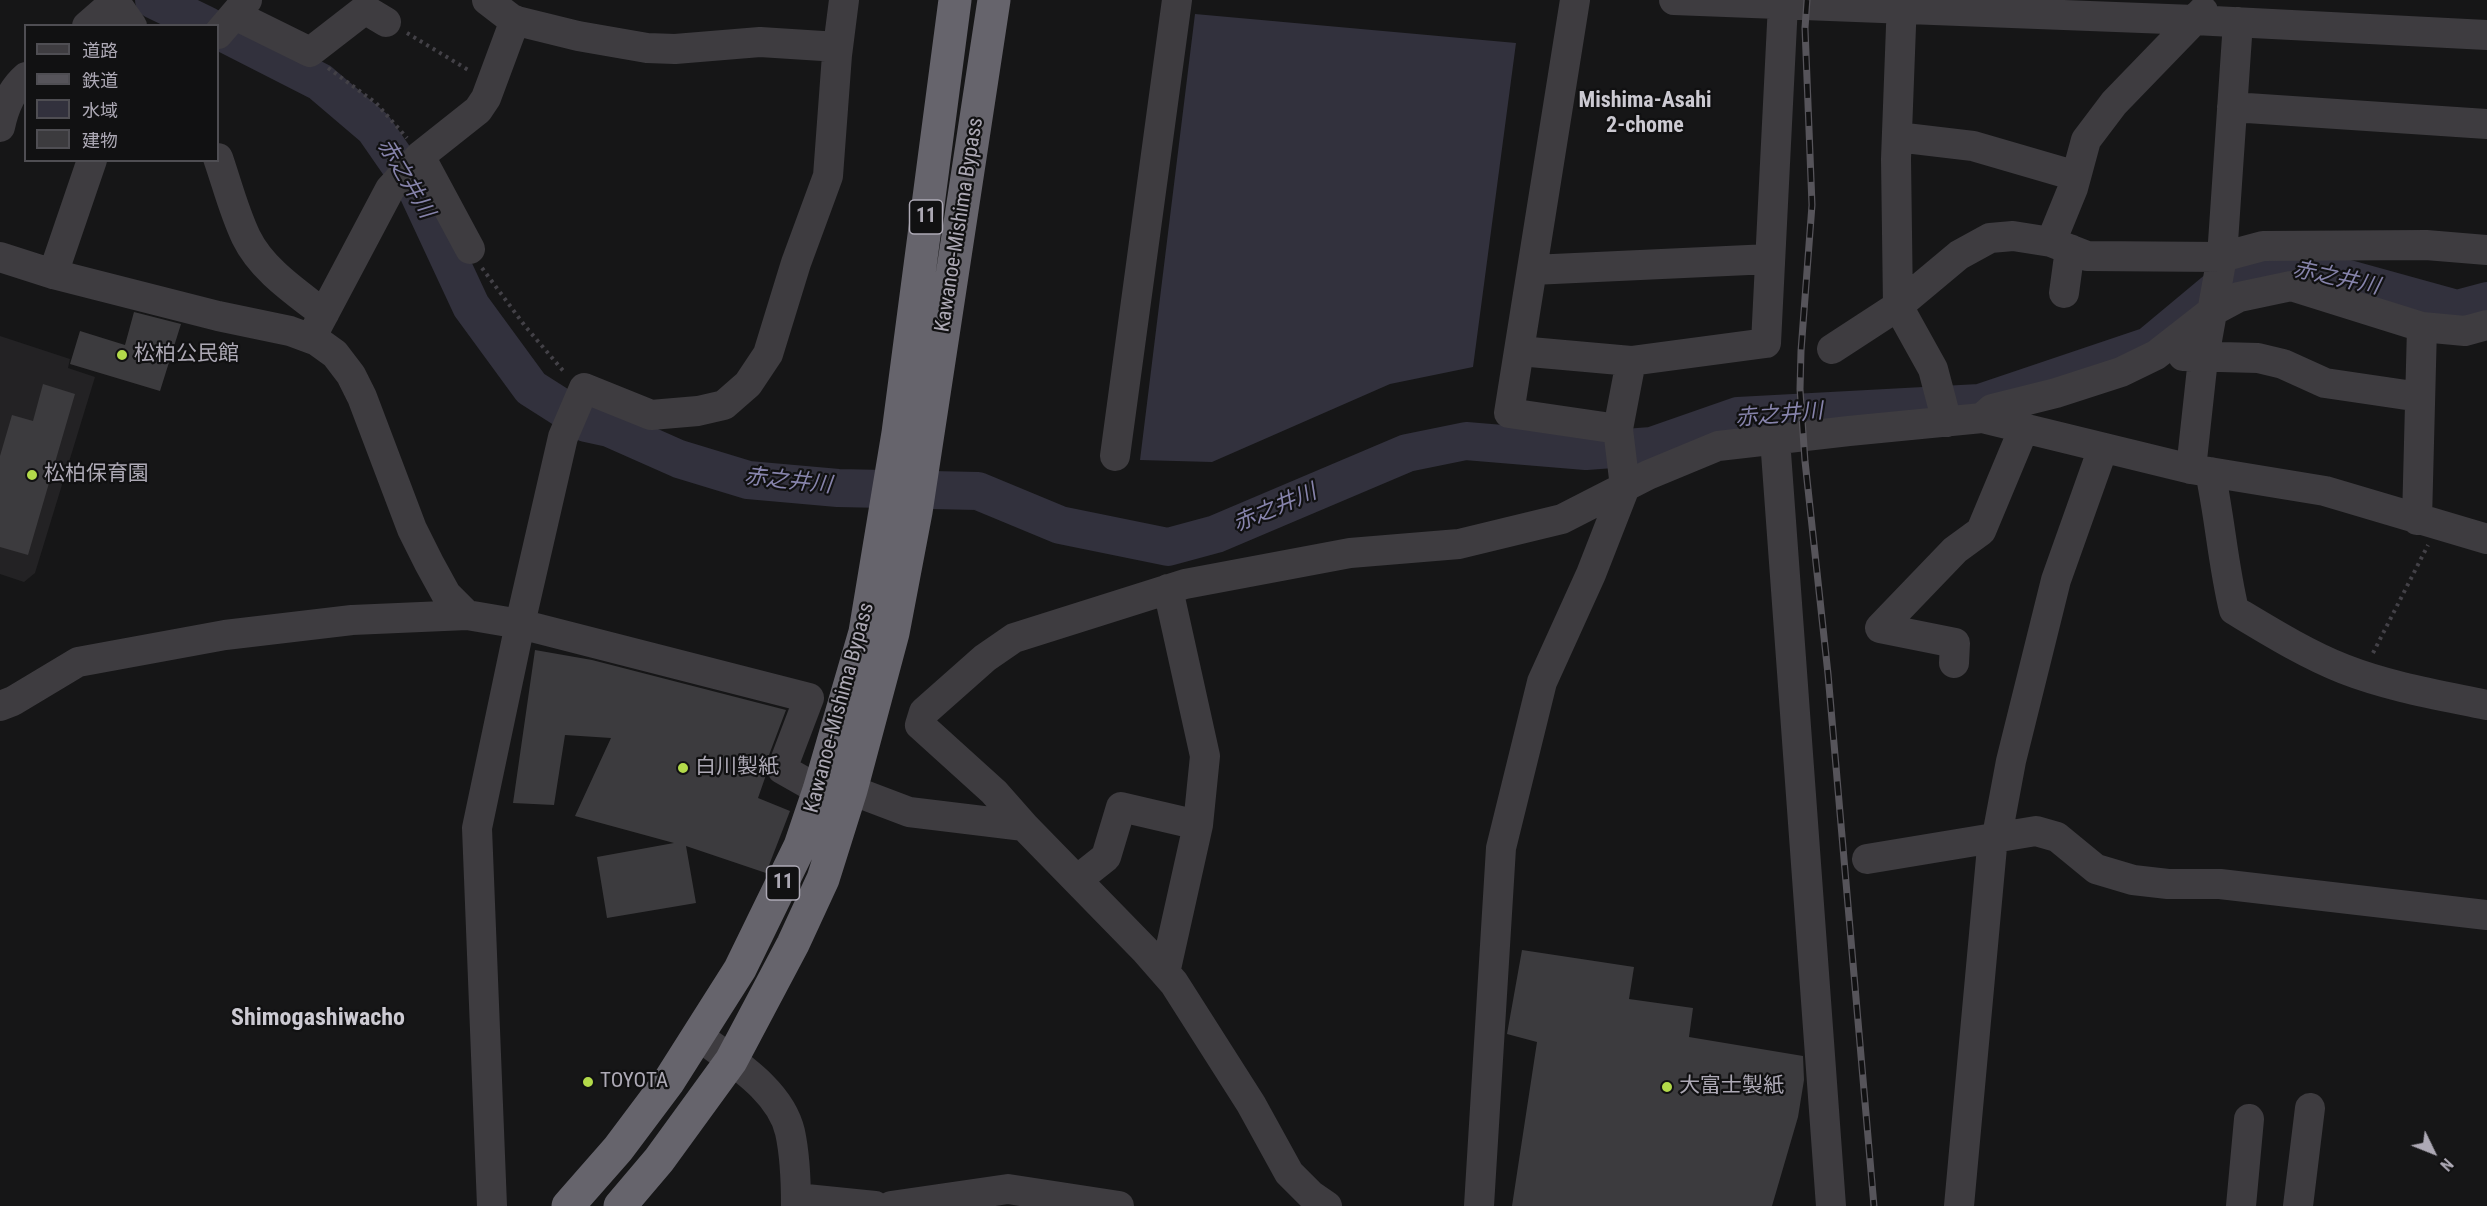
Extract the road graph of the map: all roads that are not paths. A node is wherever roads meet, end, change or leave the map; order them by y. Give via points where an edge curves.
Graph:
1 (487, 0) edge
2 (844, 0) edge
3 (955, 0) edge
4 (994, 0) edge
5 (1177, 0) edge
6 (1575, 0) edge
7 (1674, 0) edge
8 (1685, 0) edge
9 (1782, 4) junction
10 (1902, 4) edge
11 (2204, 10) edge
12 (233, 16) edge
13 (516, 20) junction
14 (386, 22) road end
15 (2238, 22) junction
16 (89, 24) edge
17 (131, 24) edge
18 (2487, 35) edge
19 (838, 47) junction
20 (13, 84) edge
21 (2232, 107) junction
22 (2487, 124) edge
23 (0, 127) edge
24 (1897, 137) junction
25 (420, 156) junction
26 (219, 161) edge
27 (91, 162) edge
28 (2076, 176) junction
29 (2060, 246) junction
30 (470, 249) road end
31 (2487, 250) edge
32 (0, 257) edge
33 (1770, 259) junction
34 (1532, 270) junction
35 (53, 274) junction
36 (2216, 287) junction
37 (2064, 293) dead end
38 (1898, 306) junction
39 (2487, 325) edge
40 (318, 326) junction
41 (2422, 327) junction
42 (1832, 349) dead end
43 (1519, 351) junction
44 (2156, 355) junction
45 (2204, 357) junction
46 (1631, 361) junction
47 (2420, 397) junction
48 (1942, 407) junction
49 (1982, 418) junction
50 (2024, 429) junction
51 (913, 430) junction
52 (1775, 439) junction
53 (2103, 448) junction
54 (1621, 455) junction
55 (1115, 456) dead end
56 (2201, 471) junction
57 (2428, 523) junction
58 (2487, 539) edge
59 (1168, 590) junction
60 (467, 615) junction
61 (520, 624) junction
62 (1954, 663) dead end
63 (2487, 705) edge
64 (0, 706) edge
65 (835, 790) junction
66 (1198, 825) junction
67 (1024, 826) junction
68 (1996, 836) junction
69 (1867, 859) dead end
70 (1077, 880) junction
71 (2473, 914) edge
72 (1165, 973) junction
73 (699, 1036) junction
74 (731, 1061) junction
75 (2310, 1108) dead end
76 (2249, 1119) dead end
77 (1289, 1173) junction
78 (796, 1202) edge
79 (492, 1206) edge
80 (568, 1206) edge
81 (620, 1206) edge
82 (875, 1206) edge
83 (891, 1206) edge
84 (1119, 1206) edge
85 (1291, 1206) edge
86 (1327, 1206) edge
87 (1479, 1206) edge
88 (1831, 1206) edge
89 (1959, 1206) edge
90 (2241, 1206) edge
91 (2298, 1206) edge

1 - 13 street
2 - 19 street
3 - 51 highway, Kawanoe-Mishima Bypass / 11
4 - 51 highway, Kawanoe-Mishima Bypass / 11
5 - 55 street
6 - 34 street
7 - 8 street
8 - 9 street
9 - 10 street
9 - 33 street
10 - 11 street
10 - 24 street
11 - 15 street
11 - 28 street via 2114,104 2086,140
12 - 14 street via 306,52 363,11
13 - 19 street via 647,48 760,42
13 - 25 street via 478,110
15 - 18 street
15 - 21 street
16 - 17 street via 110,6 118,6
19 - 61 street via 828,176 768,354 748,384 724,405 651,415 578,402 563,437
20 - 23 street
21 - 22 street
21 - 36 street
24 - 28 street via 1973,146
24 - 38 street
25 - 30 street
25 - 40 street via 390,189
26 - 40 street via 246,237
27 - 35 street
28 - 29 street
29 - 36 street
29 - 37 street
29 - 38 street via 2013,236 1990,238 1959,255
31 - 36 street via 2426,245 2263,246
32 - 35 street
33 - 34 street
33 - 46 street via 1766,343
34 - 43 street
35 - 40 street via 290,331
36 - 41 street via 2238,297 2291,286
36 - 44 street
36 - 45 street
38 - 42 street
38 - 48 street via 1933,369
39 - 41 street via 2465,331
40 - 60 street via 362,397 412,529 446,594
41 - 47 street
43 - 46 street
43 - 54 street via 1509,413
44 - 45 street
44 - 49 street via 2121,372 1992,409
45 - 47 street via 2258,358 2283,364 2325,383
45 - 56 street
46 - 54 street
47 - 57 street
48 - 49 street
48 - 52 street
49 - 50 street
50 - 53 street
50 - 62 street via 1981,531 1955,550 1880,628 1955,643
51 - 65 highway, Kawanoe-Mishima Bypass / 11 via 900,510 893,633
52 - 54 street
52 - 88 street
53 - 56 street
53 - 68 street via 2056,580
54 - 59 street via 1562,519 1459,544 1350,553
54 - 87 street via 1592,574 1542,681 1501,848
56 - 57 street via 2325,490
56 - 63 street via 2234,610 2343,668 2390,685
57 - 58 street
59 - 66 street via 1205,756
59 - 67 street via 1014,638 924,712 920,725 994,792
60 - 61 street
60 - 64 street via 352,620 225,634 78,662
61 - 65 street via 809,698 782,769
61 - 79 street via 477,828
65 - 67 street via 909,812
65 - 73 highway, Kawanoe-Mishima Bypass / 11 via 800,846 740,969
65 - 74 highway, Kawanoe-Mishima Bypass / 11 via 823,879
66 - 70 street via 1121,807 1106,857
66 - 72 street
67 - 70 street
68 - 69 street
68 - 71 street via 2036,831 2056,837 2096,869 2133,880 2220,884
68 - 89 street
70 - 72 street
72 - 77 street via 1251,1104
73 - 74 street
73 - 80 highway, Kawanoe-Mishima Bypass / 11 via 618,1149
74 - 78 street via 764,1088 790,1131
74 - 81 highway, Kawanoe-Mishima Bypass / 11 via 659,1160
75 - 91 street
76 - 90 street
77 - 85 street
77 - 86 street
78 - 82 street
83 - 84 street via 1008,1189

